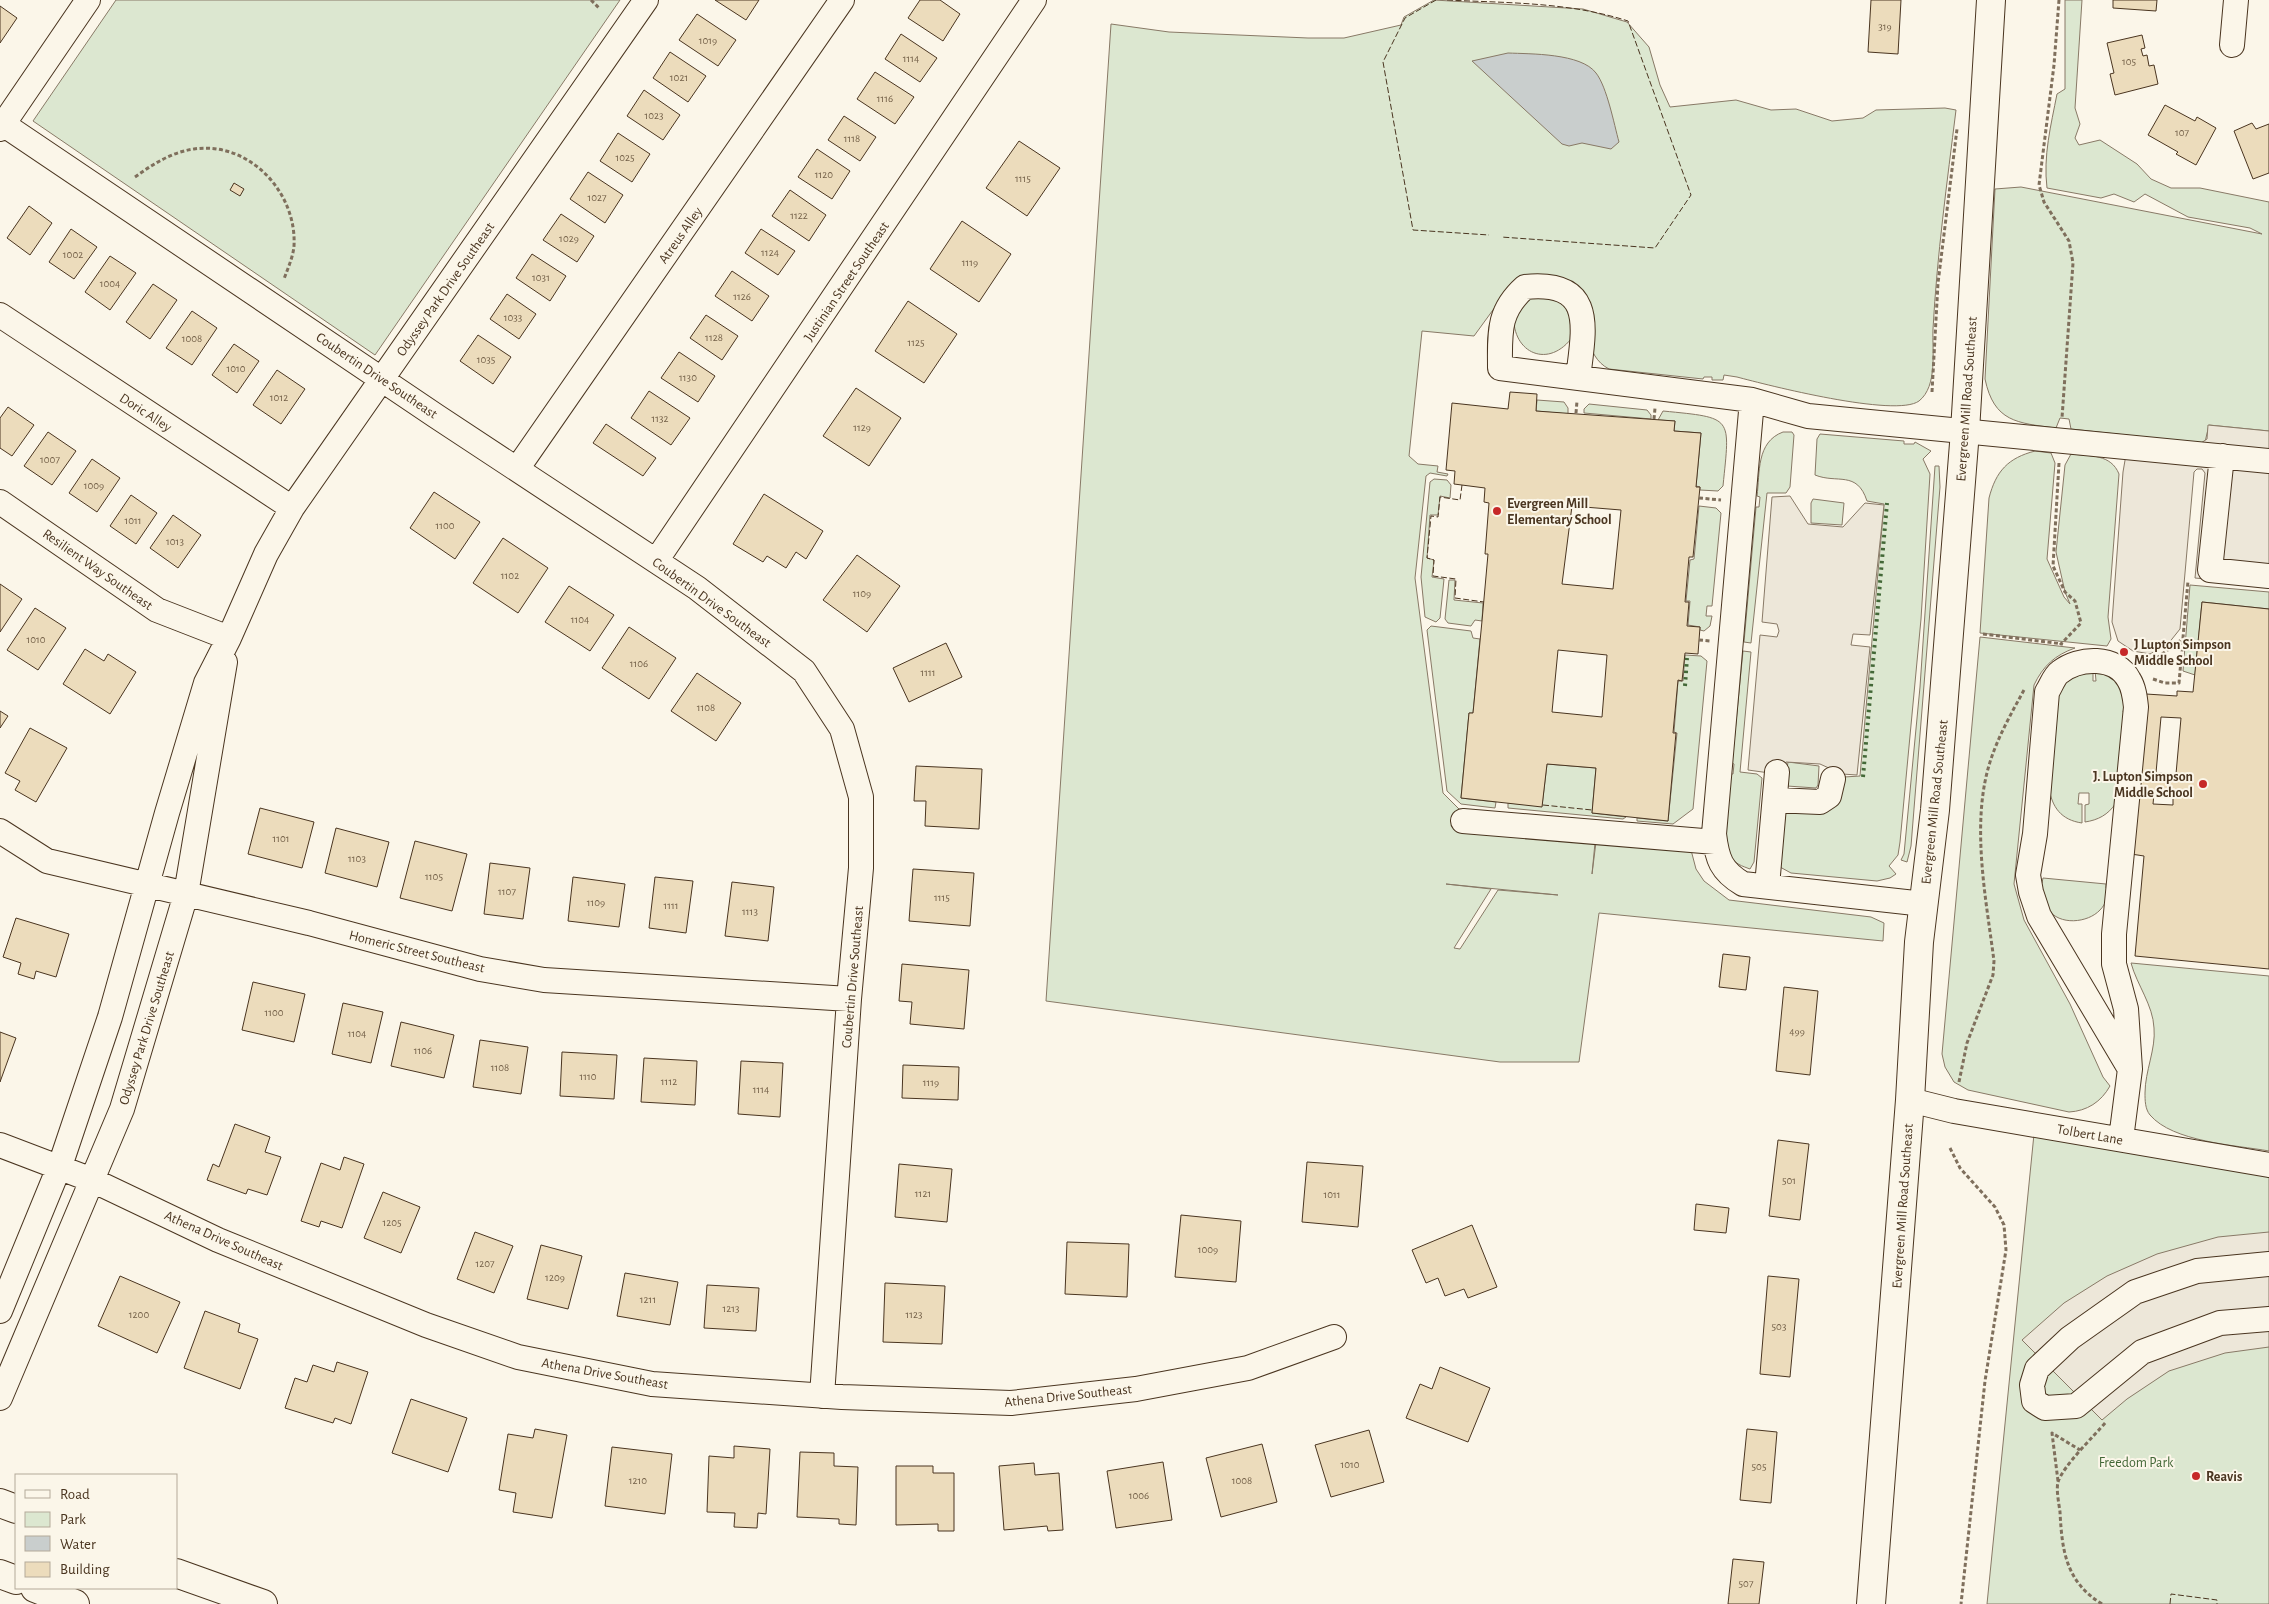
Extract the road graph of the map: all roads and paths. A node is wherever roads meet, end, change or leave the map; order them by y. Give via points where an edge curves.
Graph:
1 (88, 0) edge
2 (590, 0) edge
3 (646, 0) edge
4 (842, 0) edge
5 (1034, 0) edge
6 (1991, 0) edge
7 (2059, 0) edge
8 (2236, 0) edge
9 (600, 9) dead end
10 (2232, 45) dead end
11 (1, 125) edge
12 (1957, 127) dead end
13 (136, 177) dead end
14 (284, 279) dead end
15 (0, 315) edge
16 (382, 379) junction
17 (1578, 390) junction
18 (1932, 392) dead end
19 (1752, 400) junction
20 (1655, 408) dead end
21 (1576, 412) dead end
22 (1654, 419) dead end
23 (2062, 419) dead end
24 (1965, 431) junction
25 (2060, 455) dead end
26 (2222, 456) junction
27 (2269, 461) edge
28 (517, 469) junction
29 (1699, 498) dead end
30 (1724, 500) dead end
31 (0, 502) edge
32 (292, 508) junction
33 (656, 561) junction
34 (2269, 576) edge
35 (229, 638) junction
36 (1699, 640) dead end
37 (2182, 640) dead end
38 (1711, 641) dead end
39 (2055, 649) dead end
40 (2146, 666) dead end
41 (2027, 683) dead end
42 (1777, 772) dead end
43 (1833, 779) dead end
44 (1775, 800) junction
45 (1463, 821) dead end
46 (0, 831) edge
47 (1715, 842) junction
48 (148, 886) junction
49 (1767, 886) junction
50 (186, 894) junction
51 (1924, 904) junction
52 (849, 999) junction
53 (2130, 1069) junction
54 (1959, 1082) dead end
55 (1910, 1100) junction
56 (2120, 1139) junction
57 (0, 1145) edge
58 (1950, 1148) dead end
59 (2269, 1165) edge
60 (58, 1169) junction
61 (92, 1180) junction
62 (2269, 1264) edge
63 (0, 1311) edge
64 (2269, 1318) edge
65 (1334, 1337) dead end
66 (822, 1396) junction
67 (0, 1398) edge
68 (2106, 1422) dead end
69 (2080, 1450) junction
70 (2058, 1482) junction
71 (0, 1503) edge
72 (15, 1509) edge
73 (0, 1574) edge
74 (178, 1574) edge
75 (15, 1580) edge
76 (38, 1589) edge
77 (75, 1604) edge
78 (263, 1604) edge
79 (1871, 1604) edge
80 (1961, 1604) edge
81 (2102, 1604) edge

1 - 11 street
2 - 9 path
3 - 16 street, Odyssey Park Drive Southeast
4 - 28 street, Atreus Alley
5 - 33 street, Justinian Street Southeast
6 - 24 main road, Evergreen Mill Road Southeast
7 - 23 path via 2039,185 2044,202 2068,241 2073,263
8 - 10 street
11 - 16 street, Coubertin Drive Southeast
12 - 18 path via 1938,283
13 - 14 path via 161,160 196,149 226,151 261,169 282,194 290,211 294,247
15 - 32 street, Doric Alley
16 - 28 street, Coubertin Drive Southeast
16 - 32 street, Odyssey Park Drive Southeast
17 - 17 street via 1500,368 1500,330 1504,310 1525,287 1557,287 1578,304 1583,316
17 - 19 street
17 - 21 path
19 - 24 street via 1808,416
19 - 47 street
20 - 22 path
24 - 26 street
24 - 51 main road, Evergreen Mill Road Southeast via 1935,810
25 - 39 path via 2053,566 2065,592 2076,601 2081,623
26 - 27 street
26 - 34 street via 2210,570
28 - 33 street, Coubertin Drive Southeast
29 - 30 path
31 - 35 street, Resilient Way Southeast via 156,610
32 - 35 street, Odyssey Park Drive Southeast via 266,554
33 - 52 street, Coubertin Drive Southeast via 697,588 804,671 842,729 861,796 861,868
35 - 48 street, Odyssey Park Drive Southeast via 206,683
35 - 50 street, Odyssey Park Drive Southeast
36 - 38 path
37 - 40 path
41 - 54 path via 1990,760 1982,805 1982,859 1993,975 1966,1043
42 - 44 street
43 - 44 street via 1829,796 1820,802
44 - 49 street
45 - 47 street
46 - 48 street, Homeric Street Southeast via 47,861
47 - 49 street via 1717,856 1730,876 1744,884
48 - 50 street, Homeric Street Southeast
48 - 60 street, Odyssey Park Drive Southeast via 110,1017
49 - 51 street
50 - 52 street, Homeric Street Southeast via 480,969 544,980
50 - 61 street, Odyssey Park Drive Southeast via 122,1109
51 - 55 main road, Evergreen Mill Road Southeast
52 - 66 street, Coubertin Drive Southeast
53 - 53 street via 2126,1009 2114,964 2114,934 2136,707 2129,679 2117,668 2090,660 2058,673 2047,692 2035,834 2028,875 2039,916
53 - 56 street
55 - 56 street, Tolbert Lane
55 - 79 main road, Evergreen Mill Road Southeast
56 - 59 street, Tolbert Lane
57 - 60 street, Athena Drive Southeast
58 - 80 path via 1960,1168 1994,1207 2004,1225 2006,1250 1984,1381
60 - 61 street, Athena Drive Southeast
60 - 63 street, Odyssey Park Drive Southeast
61 - 66 street, Athena Drive Southeast via 218,1240 426,1325 518,1358 652,1384
61 - 67 street, Odyssey Park Drive Southeast
62 - 64 street via 2197,1271 2136,1292 2070,1338 2037,1369 2032,1384 2034,1401 2045,1408 2076,1406 2142,1352 2220,1323
65 - 66 street, Athena Drive Southeast via 1248,1368 1136,1389 1011,1403
68 - 69 path
69 - 70 path
69 - 70 path via 2052,1433
70 - 81 path via 2062,1542 2071,1575 2086,1594
71 - 72 main road
73 - 75 main road
74 - 78 main road
76 - 77 main road

